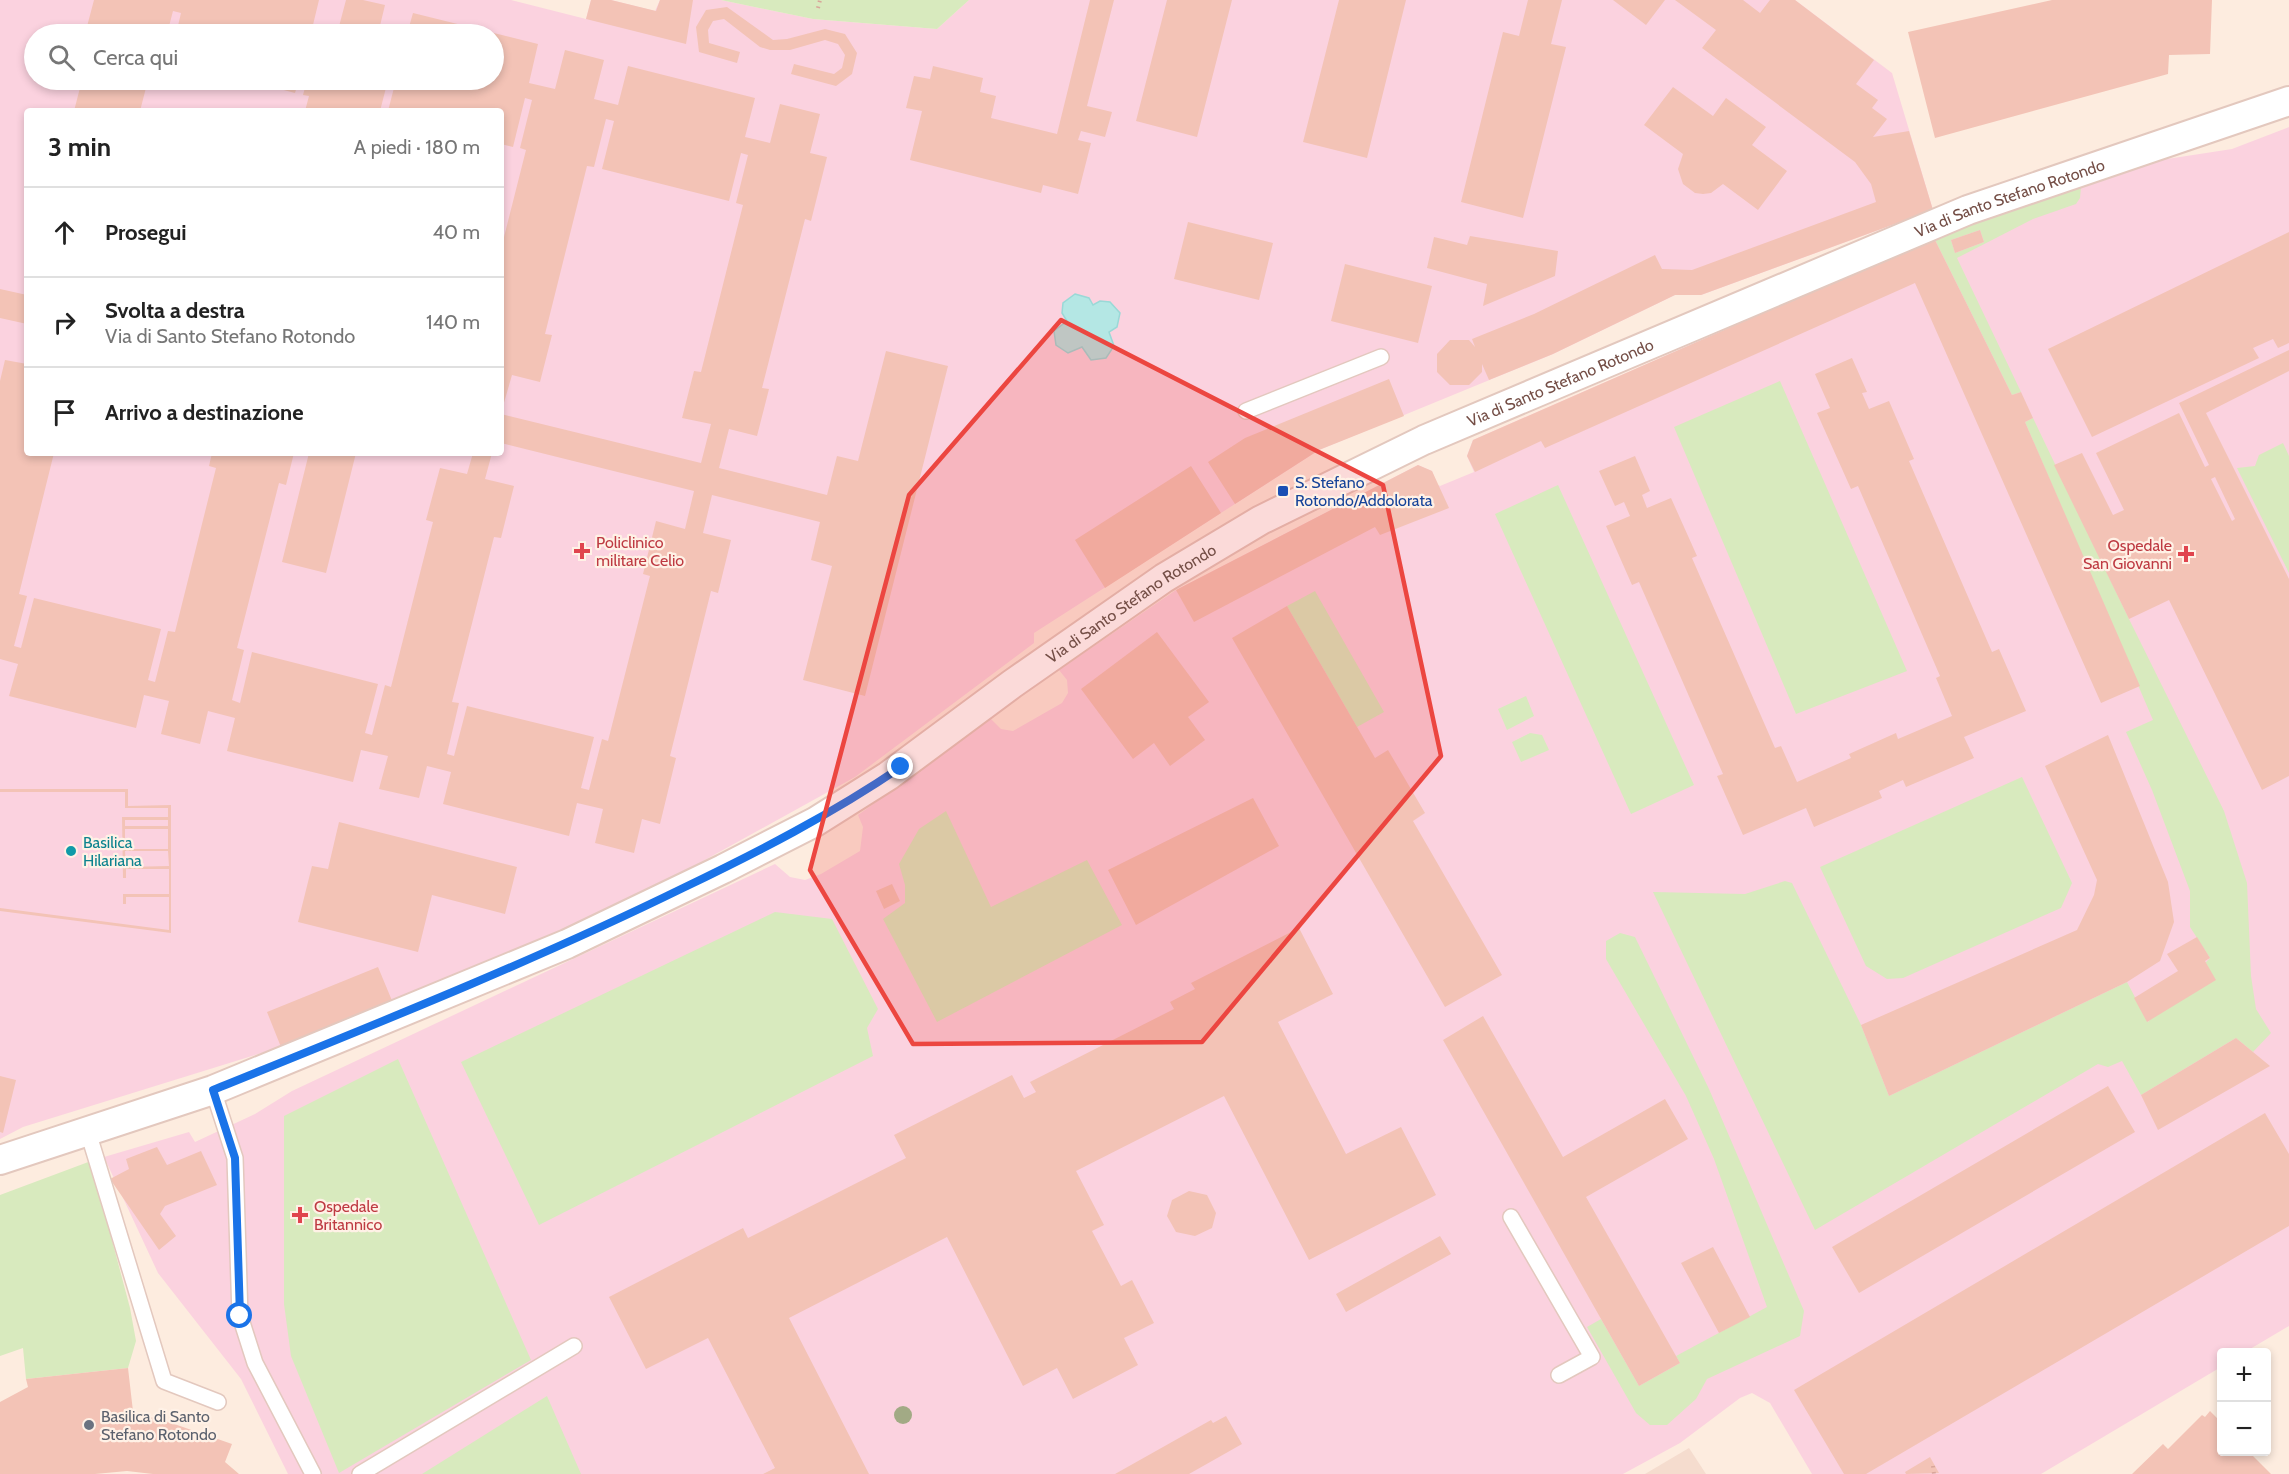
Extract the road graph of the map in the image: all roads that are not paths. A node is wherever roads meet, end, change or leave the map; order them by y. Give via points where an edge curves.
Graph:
1 (2289, 101) edge
2 (1381, 357) dead end
3 (1246, 411) dead end
4 (213, 1090) junction
5 (88, 1132) junction
6 (0, 1160) edge
7 (1511, 1217) dead end
8 (574, 1346) dead end
9 (1559, 1375) dead end
10 (218, 1402) dead end
11 (313, 1474) edge
12 (360, 1474) edge

1 - 4 street, Via di Santo Stefano Rotondo via 1947,218 1366,468 1261,520 1164,578 901,767 815,822 567,944
2 - 3 lane
4 - 5 street, Via di Santo Stefano Rotondo
4 - 11 lane via 235,1158 240,1316 255,1363
5 - 6 street, Via di Santo Stefano Rotondo
5 - 10 lane via 164,1381
7 - 9 lane via 1592,1357
8 - 12 lane

